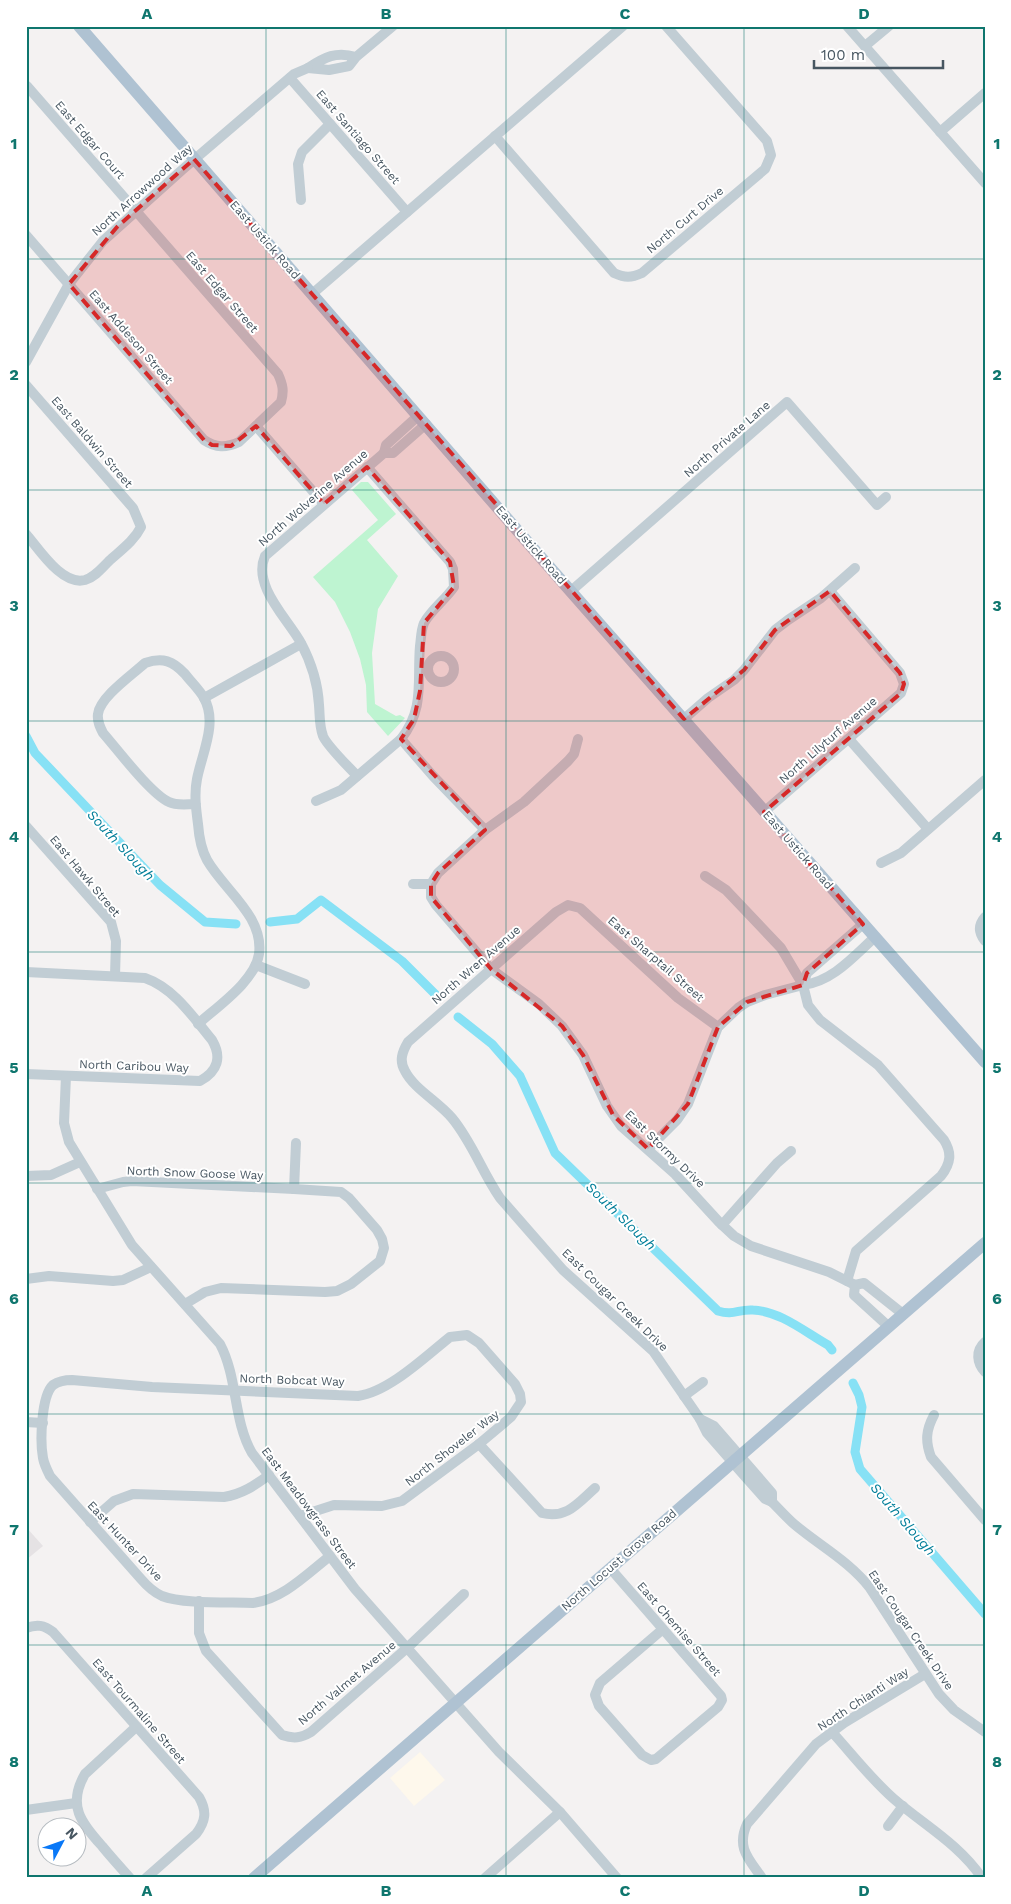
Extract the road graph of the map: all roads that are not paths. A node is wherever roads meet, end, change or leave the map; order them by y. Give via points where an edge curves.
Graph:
1 (79, 26) edge
2 (392, 26) edge
3 (623, 26) edge
4 (666, 26) edge
5 (847, 26) edge
6 (889, 26) edge
7 (865, 46) junction
8 (290, 78) junction
9 (27, 86) edge
10 (985, 93) edge
11 (330, 124) junction
12 (940, 132) junction
13 (495, 136) junction
14 (194, 159) junction
15 (985, 183) edge
16 (301, 200) dead end
17 (135, 211) junction
18 (406, 212) junction
19 (26, 235) edge
20 (68, 284) junction
21 (312, 294) junction
22 (26, 362) edge
23 (26, 385) edge
24 (422, 420) junction
25 (256, 426) junction
26 (367, 466) junction
27 (886, 497) dead end
28 (324, 504) junction
29 (26, 534) edge
30 (855, 568) dead end
31 (571, 591) junction
32 (830, 591) junction
33 (301, 644) junction
34 (204, 698) junction
35 (684, 719) junction
36 (401, 738) junction
37 (578, 739) dead end
38 (849, 739) junction
39 (357, 776) junction
40 (985, 780) edge
41 (316, 801) dead end
42 (196, 804) junction
43 (764, 812) junction
44 (26, 826) edge
45 (928, 829) junction
46 (485, 830) junction
47 (881, 863) dead end
48 (705, 876) dead end
49 (413, 884) dead end
50 (431, 884) junction
51 (580, 908) joint
52 (985, 917) edge
53 (863, 924) junction
54 (875, 936) junction
55 (985, 940) edge
56 (256, 965) junction
57 (491, 969) junction
58 (26, 972) edge
59 (115, 976) junction
60 (305, 984) dead end
61 (802, 985) junction
62 (198, 1024) junction
63 (718, 1027) junction
64 (401, 1059) joint
65 (985, 1062) edge
66 (26, 1074) edge
67 (66, 1076) junction
68 (296, 1143) dead end
69 (648, 1149) junction
70 (791, 1152) dead end
71 (80, 1162) junction
72 (26, 1176) edge
73 (294, 1188) junction
74 (97, 1189) junction
75 (722, 1225) junction
76 (985, 1243) edge
77 (152, 1267) junction
78 (26, 1279) edge
79 (851, 1283) junction
80 (185, 1304) junction
81 (903, 1314) junction
82 (888, 1326) junction
83 (985, 1342) edge
84 (985, 1372) edge
85 (703, 1382) dead end
86 (234, 1390) junction
87 (684, 1396) junction
88 (521, 1399) joint
89 (934, 1415) dead end
90 (26, 1422) edge
91 (43, 1424) junction
92 (479, 1444) junction
93 (736, 1459) junction
94 (268, 1475) junction
95 (594, 1488) dead end
96 (300, 1516) junction
97 (985, 1520) edge
98 (90, 1522) junction
99 (330, 1556) junction
100 (610, 1568) junction
101 (464, 1594) dead end
102 (199, 1601) junction
103 (26, 1628) edge
104 (663, 1629) junction
105 (408, 1648) junction
106 (925, 1674) junction
107 (456, 1702) junction
108 (136, 1727) junction
109 (832, 1732) junction
110 (985, 1732) edge
111 (76, 1803) junction
112 (903, 1806) junction
113 (26, 1810) edge
114 (560, 1812) junction
115 (888, 1826) dead end
116 (130, 1878) edge
117 (146, 1878) edge
118 (254, 1878) edge
119 (485, 1878) edge
120 (617, 1878) edge
121 (762, 1878) edge
122 (982, 1878) edge

1 - 14 main road, East Ustick Road
2 - 8 street, North Arrowwood Way via 356,57 344,54 326,57
3 - 13 street
4 - 13 street, North Curt Drive via 767,142 772,155 765,170 642,272 630,277 614,273
5 - 7 street
6 - 7 street
7 - 12 street
8 - 11 street, East Santiago Street
8 - 14 street, North Arrowwood Way
9 - 17 street, East Edgar Court
10 - 12 street
11 - 16 street via 302,152 298,164
11 - 18 street, East Santiago Street
12 - 15 street
13 - 18 street
14 - 17 street, North Arrowwood Way
14 - 21 main road, East Ustick Road
17 - 20 street, North Arrowwood Way via 103,241
17 - 25 street, East Edgar Street via 278,374 284,393 277,408
18 - 21 street
19 - 20 street, East Addeson Street
20 - 22 street, North Arrowwood Way
20 - 25 street, East Addeson Street via 204,440 212,445 231,446
21 - 24 main road, East Ustick Road
23 - 29 street, East Baldwin Street via 133,508 142,527 136,537 95,575 75,581 63,576
24 - 26 street, North Wolverine Avenue via 386,445 384,453
24 - 31 main road, East Ustick Road
25 - 28 street
26 - 28 street, North Wolverine Avenue
26 - 36 street via 450,562 454,576 451,592 424,623 424,668 420,691 414,719
27 - 31 street, North Private Lane via 877,505 787,402
28 - 33 street, North Wolverine Avenue via 265,556 262,563 261,570 276,608
30 - 32 street
31 - 35 main road, East Ustick Road
32 - 35 street via 776,630 734,680
32 - 38 street, North Lilyturf Avenue via 900,673 904,684 901,693
33 - 34 street
33 - 39 street via 315,681 323,738
34 - 42 street via 209,712 209,727 197,779
34 - 42 street via 178,666 164,659 145,663 105,699 98,714 103,733 155,792 177,804
35 - 43 main road, East Ustick Road
36 - 39 street
36 - 46 street
37 - 46 street via 574,754 568,761 524,802
38 - 43 street, North Lilyturf Avenue
38 - 45 street
39 - 41 street via 341,790
40 - 45 street
42 - 56 street via 200,841 207,860 255,926 260,945
43 - 53 main road, East Ustick Road
44 - 59 street, East Hawk Street via 111,922 116,941
45 - 47 street via 900,854
46 - 50 street via 438,873
48 - 61 street via 726,890 781,948
49 - 50 street
50 - 57 street, East Stormy Drive via 431,897 436,905
51 - 57 street, North Wren Avenue via 568,905 556,912
51 - 63 street, East Sharptail Street via 678,998
52 - 55 street via 979,928
53 - 54 main road, East Ustick Road
53 - 61 street via 807,973
54 - 61 street via 830,976 815,984
54 - 65 main road, East Ustick Road
56 - 60 street
56 - 62 street via 245,982
57 - 64 street, North Wren Avenue via 408,1042
57 - 69 street, East Stormy Drive via 539,1004 562,1026 583,1055 613,1115
58 - 59 street, North Caribou Way
59 - 62 street, North Caribou Way via 155,981 171,993
61 - 63 street via 747,1002
61 - 79 street via 808,1006 820,1020 878,1065 949,1148 950,1158 941,1176 856,1251
62 - 67 street, North Caribou Way via 217,1048 218,1058 216,1068 200,1081
63 - 69 street via 688,1104
64 - 87 street, East Cougar Creek Drive via 409,1078 460,1128 500,1198 569,1277 653,1351
66 - 67 street, North Caribou Way
67 - 71 street, East Meadowgrass Street via 66,1133
68 - 73 street
69 - 75 street, East Stormy Drive
70 - 75 street via 777,1162
71 - 72 street via 51,1175
71 - 74 street, East Meadowgrass Street
73 - 74 street, North Snow Goose Way via 132,1181
73 - 80 street, North Snow Goose Way via 340,1192 349,1198 382,1239 384,1248 380,1261 351,1284 337,1290 221,1288 205,1292
74 - 77 street, East Meadowgrass Street via 126,1236
75 - 79 street, East Stormy Drive via 751,1246 829,1272
76 - 81 main road, North Locust Grove Road
77 - 78 street via 113,1281 48,1276
77 - 80 street, East Meadowgrass Street
79 - 81 street, East Stormy Drive via 864,1283
79 - 82 street via 854,1295
80 - 86 street, East Meadowgrass Street via 220,1344
81 - 82 main road, North Locust Grove Road
82 - 93 main road, North Locust Grove Road
83 - 84 street via 977,1356
85 - 87 street
86 - 88 street, North Bobcat Way via 368,1395 386,1386 450,1336 462,1334 479,1343 515,1384
86 - 91 street, North Bobcat Way via 62,1381 47,1394
86 - 94 street, East Meadowgrass Street via 247,1444
87 - 93 street, East Cougar Creek Drive via 700,1419 714,1426
88 - 92 street, North Shoveler Way via 511,1417
89 - 97 street via 926,1436 931,1457
90 - 91 street
91 - 98 street, East Hunter Drive via 45,1467
92 - 95 street via 542,1513 562,1514
92 - 96 street, North Shoveler Way via 402,1501 382,1506 334,1505
93 - 100 main road, North Locust Grove Road
93 - 106 street, East Cougar Creek Drive via 772,1493 772,1502 793,1523 859,1574
94 - 96 street, East Meadowgrass Street
94 - 98 street via 234,1496 133,1494 114,1501
96 - 99 street, East Meadowgrass Street
98 - 102 street, East Hunter Drive via 152,1590 170,1599
99 - 102 street, East Hunter Drive via 281,1593 262,1602
99 - 105 street, East Meadowgrass Street
100 - 104 street, East Chemise Street
100 - 107 main road, North Locust Grove Road
101 - 105 street, North Valmet Avenue
102 - 105 street, North Valmet Avenue via 199,1633 206,1651 282,1735 292,1738 311,1732
103 - 108 street, East Tourmaline Street via 45,1626 53,1632
104 - 104 street, East Chemise Street via 599,1684 595,1695 600,1706 642,1755 651,1760 718,1707 722,1700
105 - 107 street, East Meadowgrass Street
106 - 109 street, North Chianti Way
106 - 110 street, East Cougar Creek Drive via 946,1702
107 - 114 street, East Meadowgrass Street via 499,1752
107 - 118 main road, North Locust Grove Road
108 - 111 street via 85,1774
108 - 117 street, East Tourmaline Street via 199,1798 205,1816 196,1834
109 - 112 street via 881,1787
109 - 121 street, North Chianti Way via 805,1756 747,1824 742,1840 746,1854
111 - 113 street
111 - 116 street via 88,1831
112 - 115 street
112 - 122 street via 952,1844
114 - 119 street
114 - 120 street, East Meadowgrass Street

